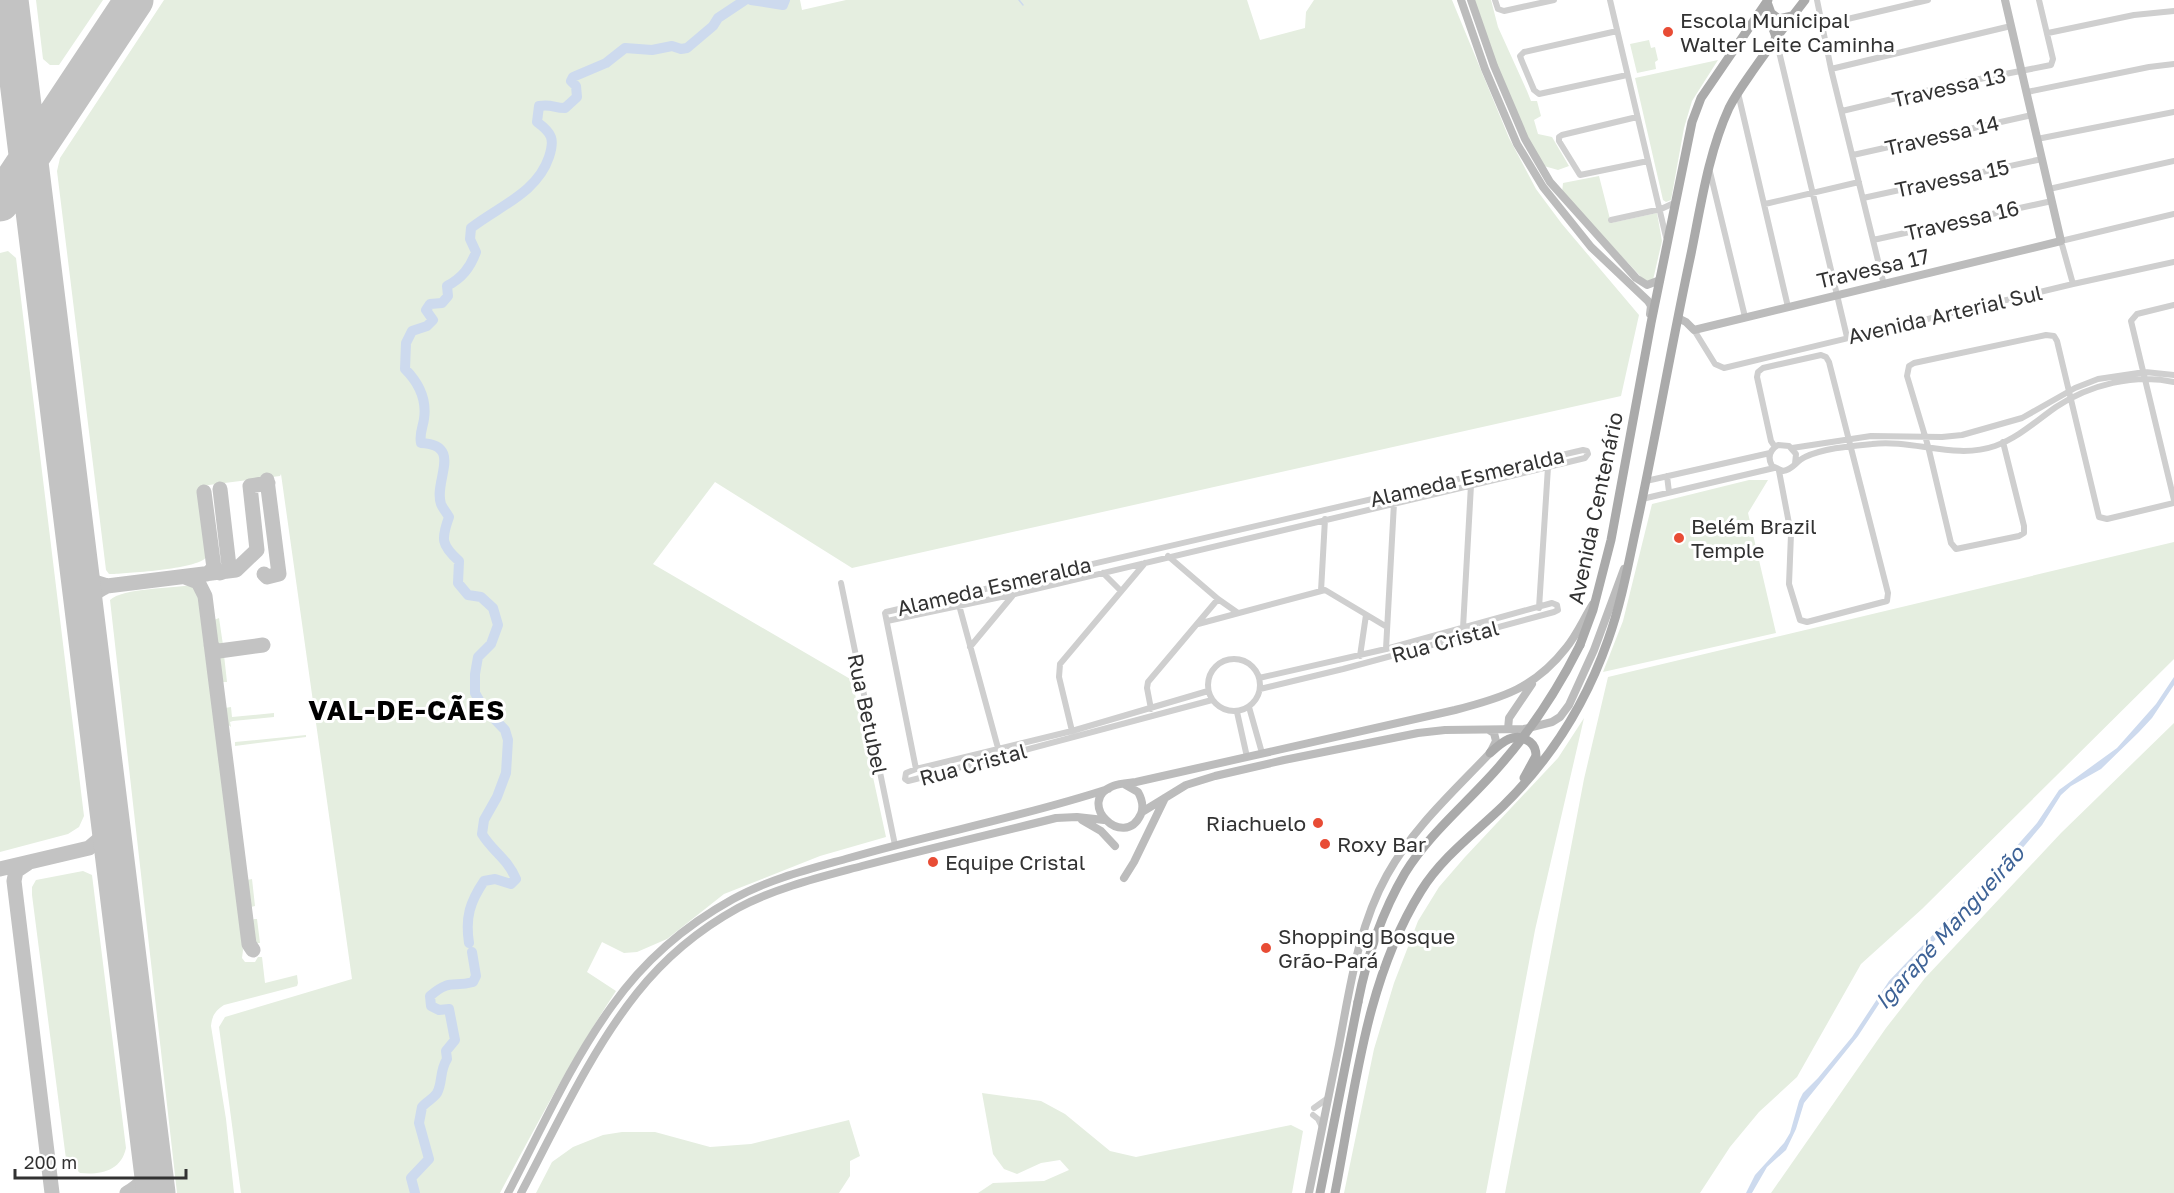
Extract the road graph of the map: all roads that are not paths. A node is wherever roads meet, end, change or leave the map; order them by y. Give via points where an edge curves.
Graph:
1 (1461, 0) edge
2 (1471, 0) edge
3 (1495, 0) edge
4 (1554, 0) edge
5 (1610, 0) edge
6 (1804, 0) edge
7 (1817, 0) edge
8 (1928, 0) edge
9 (2005, 0) edge
10 (2039, 0) edge
11 (1767, 1) edge
12 (2174, 11) edge
13 (1792, 16) junction
14 (1754, 21) junction
15 (1822, 25) junction
16 (2012, 26) junction
17 (1617, 31) junction
18 (2048, 33) junction
19 (1776, 38) junction
20 (2174, 64) edge
21 (1831, 69) junction
22 (2022, 71) junction
23 (1627, 75) junction
24 (2027, 92) junction
25 (1738, 93) junction
26 (1842, 111) junction
27 (2174, 112) edge
28 (2032, 115) junction
29 (1637, 117) junction
30 (2037, 139) junction
31 (1853, 155) junction
32 (2042, 159) junction
33 (1648, 161) junction
34 (2174, 161) edge
35 (1709, 167) junction
36 (1859, 182) junction
37 (2049, 189) junction
38 (1813, 193) junction
39 (1863, 198) junction
40 (2052, 201) junction
41 (1674, 203) junction
42 (1765, 204) junction
43 (1661, 209) junction
44 (2174, 214) edge
45 (1611, 220) dead end
46 (1873, 240) junction
47 (2061, 241) junction
48 (1668, 243) junction
49 (2174, 262) edge
50 (1660, 280) junction
51 (2073, 284) junction
52 (1884, 285) junction
53 (1837, 296) junction
54 (2174, 305) edge
55 (1788, 307) junction
56 (1745, 317) junction
57 (1678, 318) junction
58 (1651, 323) junction
59 (1694, 330) junction
60 (1846, 337) junction
61 (2145, 372) junction
62 (2174, 375) edge
63 (2147, 380) junction
64 (2174, 382) edge
65 (2071, 395) junction
66 (1925, 438) junction
67 (2003, 442) junction
68 (1850, 443) junction
69 (1928, 446) junction
70 (1792, 448) junction
71 (1773, 450) junction
72 (1746, 459) junction
73 (1795, 464) junction
74 (1511, 467) junction
75 (1548, 467) junction
76 (1777, 470) junction
77 (1750, 474) junction
78 (1511, 476) junction
79 (1667, 476) junction
80 (1646, 481) junction
81 (1435, 484) junction
82 (1471, 485) junction
83 (1669, 492) junction
84 (1435, 493) junction
85 (1642, 498) junction
86 (1361, 501) junction
87 (2174, 501) edge
88 (1394, 503) junction
89 (1361, 510) junction
90 (1288, 518) junction
91 (1325, 519) junction
92 (1290, 527) junction
93 (1179, 544) junction
94 (1631, 550) junction
95 (1182, 553) junction
96 (1168, 556) junction
97 (1145, 562) junction
98 (1091, 564) junction
99 (1103, 573) junction
100 (1093, 575) junction
101 (841, 583) dead end
102 (1121, 591) junction
103 (1321, 591) junction
104 (968, 592) junction
105 (1015, 594) junction
106 (1596, 598) junction
107 (1218, 599) junction
108 (971, 602) junction
109 (959, 605) junction
110 (1539, 608) junction
111 (1238, 613) junction
112 (1366, 615) junction
113 (1504, 617) junction
114 (887, 621) junction
115 (1198, 624) junction
116 (1505, 625) junction
117 (1387, 627) junction
118 (1463, 628) junction
119 (1430, 641) junction
120 (970, 646) junction
121 (1386, 649) junction
122 (1360, 656) junction
123 (1341, 660) junction
124 (1342, 669) junction
125 (1260, 678) junction
126 (1534, 681) junction
127 (1260, 688) junction
128 (1208, 691) junction
129 (1212, 700) junction
130 (1249, 707) junction
131 (1151, 709) junction
132 (1237, 712) junction
133 (1113, 723) junction
134 (1508, 729) junction
135 (1489, 730) junction
136 (1072, 731) junction
137 (1303, 743) junction
138 (998, 748) junction
139 (1262, 753) junction
140 (1490, 753) junction
141 (1247, 757) junction
142 (1291, 758) junction
143 (957, 759) junction
144 (960, 768) junction
145 (916, 769) junction
146 (1124, 784) junction
147 (1108, 789) junction
148 (1165, 797) junction
149 (1505, 804) junction
150 (1142, 812) junction
151 (1077, 817) junction
152 (1104, 820) junction
153 (895, 845) junction
154 (1115, 846) dead end
155 (1124, 878) dead end
156 (1329, 1097) junction
157 (1322, 1127) junction
158 (508, 1193) edge
159 (521, 1193) edge
160 (1309, 1193) edge
161 (1320, 1193) edge
162 (1335, 1193) edge

1 - 58 street via 1517,144 1542,187 1591,246 1650,303
2 - 50 street via 1524,139 1550,182 1636,278 1647,285
3 - 4 street via 1498,9 1504,10
5 - 17 street
6 - 13 main road, Avenida Centenário
7 - 15 street
8 - 15 street
9 - 16 street
10 - 18 street
11 - 13 main road via 1771,13 1779,19
11 - 14 main road, Avenida Centenário
12 - 18 street
13 - 19 main road, Avenida Centenário
14 - 19 main road via 1767,20
14 - 41 main road, Avenida Centenário via 1697,107
15 - 21 street
16 - 21 street
16 - 22 street
17 - 23 street
17 - 23 street via 1520,56 1539,94
18 - 22 street, Travessa 13 via 2053,59 2050,66
19 - 25 main road, Avenida Centenário
19 - 38 street
20 - 24 street
21 - 26 street
22 - 24 street
22 - 26 street, Travessa 13
23 - 29 street
24 - 28 street
25 - 35 main road, Avenida Centenário via 1719,131
25 - 42 street
26 - 31 street
27 - 30 street
28 - 30 street
28 - 31 street, Travessa 14
29 - 33 street
29 - 33 street via 1562,135 1559,141 1580,175
30 - 32 street
31 - 36 street
32 - 37 street
32 - 39 street, Travessa 15
33 - 43 street
34 - 37 street
35 - 56 street
35 - 57 main road, Avenida Centenário
36 - 38 street
36 - 39 street
37 - 40 street
38 - 42 street
38 - 53 street
39 - 46 street
40 - 46 street, Travessa 16
40 - 47 street
41 - 43 street
41 - 48 main road, Avenida Centenário
42 - 55 street
43 - 45 street
43 - 48 street
44 - 47 street
46 - 52 street
47 - 51 street
47 - 52 street, Travessa 17
48 - 50 main road, Avenida Centenário
49 - 51 street, Avenida Arterial Sul
50 - 58 main road, Avenida Centenário
51 - 60 street, Avenida Arterial Sul
52 - 53 street, Travessa 17
53 - 55 street, Travessa 17
53 - 60 street
54 - 61 street via 2132,318
55 - 56 street, Travessa 17
56 - 59 street, Travessa 17
57 - 59 street
57 - 80 main road, Avenida Centenário
58 - 106 main road, Avenida Centenário via 1611,540
59 - 60 street, Avenida Arterial Sul via 1721,368
61 - 62 street
61 - 63 street
61 - 65 street via 2098,379
63 - 64 street
63 - 65 street via 2101,386
63 - 87 street
65 - 66 street via 2004,424 1962,435
65 - 66 street via 2057,341 2052,336 1914,363 1907,369 1907,376
65 - 67 street via 2017,436
65 - 87 street via 2099,517 2107,519
66 - 68 street via 1880,436
66 - 69 street
67 - 69 street via 1964,452
67 - 69 street via 2024,532 1959,550 1952,543
68 - 69 street
68 - 70 street
68 - 71 street via 1829,360 1821,355 1763,368 1757,373
68 - 73 street via 1806,456
68 - 76 street via 1888,593 1887,601 1879,605 1800,620 1789,584 1791,534
70 - 71 street via 1782,445
70 - 73 street
71 - 72 street
71 - 76 street via 1769,460
72 - 77 street
72 - 79 street
73 - 76 street via 1786,471
74 - 75 street, Alameda Esmeralda via 1584,449 1588,454
74 - 78 street
74 - 81 street, Alameda Esmeralda
75 - 78 street, Alameda Esmeralda
75 - 110 street
76 - 77 street
77 - 83 street
78 - 82 street, Alameda Esmeralda
79 - 80 street
79 - 83 street
80 - 85 main road, Avenida Centenário
81 - 84 street
81 - 86 street, Alameda Esmeralda
82 - 84 street, Alameda Esmeralda
82 - 118 street
83 - 85 street
84 - 88 street, Alameda Esmeralda
85 - 94 main road, Avenida Centenário
86 - 89 street
86 - 90 street, Alameda Esmeralda
88 - 89 street, Alameda Esmeralda
88 - 117 street
89 - 91 street, Alameda Esmeralda
90 - 92 street
90 - 93 street, Alameda Esmeralda
91 - 92 street, Alameda Esmeralda
91 - 103 street
92 - 95 street, Alameda Esmeralda
93 - 95 street
93 - 98 street, Alameda Esmeralda
94 - 134 street, Avenida Centenário via 1569,705 1552,722
94 - 149 main road, Avenida Centenário via 1619,608 1583,699 1540,768
95 - 96 street, Alameda Esmeralda
96 - 97 street, Alameda Esmeralda
96 - 107 street
97 - 99 street, Alameda Esmeralda
97 - 102 street
98 - 100 street
98 - 104 street, Alameda Esmeralda
99 - 100 street, Alameda Esmeralda
99 - 102 street
100 - 105 street, Alameda Esmeralda
101 - 153 street, Rua Betubel
102 - 136 street via 1060,664 1059,677
103 - 111 street
103 - 112 street via 1329,591
104 - 108 street
104 - 114 street, Alameda Esmeralda via 885,612
105 - 108 street, Alameda Esmeralda
105 - 120 street
106 - 126 street via 1568,646
106 - 161 main road, Avenida Centenário, bridge via 1580,645 1522,741 1435,833 1406,872 1383,913 1366,963
107 - 111 street
107 - 115 street
108 - 109 street, Alameda Esmeralda
109 - 114 street, Alameda Esmeralda
109 - 120 street
110 - 113 street, Rua Cristal
110 - 116 street, Rua Cristal via 1554,603 1557,607 1554,612
111 - 115 street
112 - 117 street
112 - 122 street
113 - 116 street
113 - 118 street, Rua Cristal
114 - 145 street
115 - 131 street via 1148,682
116 - 119 street, Rua Cristal
117 - 121 street
118 - 119 street, Rua Cristal
119 - 121 street, Rua Cristal
119 - 124 street, Rua Cristal
120 - 138 street
121 - 122 street, Rua Cristal
122 - 123 street, Rua Cristal
123 - 124 street
123 - 125 street, Rua Cristal
124 - 127 street, Rua Cristal
125 - 127 street
125 - 128 street via 1249,664 1232,659 1223,661 1210,674
126 - 134 street via 1509,718
126 - 137 street via 1486,702
127 - 130 street
128 - 129 street
128 - 131 street, Rua Cristal
129 - 132 street via 1223,709
129 - 133 street, Rua Cristal
130 - 132 street
130 - 139 street
131 - 133 street, Rua Cristal
132 - 141 street
133 - 136 street, Rua Cristal
133 - 144 street, Rua Cristal
134 - 135 street
135 - 140 street via 1496,741
135 - 142 street via 1418,733
136 - 138 street, Rua Cristal
137 - 139 street
137 - 142 street via 1307,750
138 - 143 street, Rua Cristal
139 - 141 street
140 - 149 main road via 1516,737 1528,740 1536,751 1529,771
140 - 156 street via 1413,836 1374,902 1349,988
141 - 146 street
142 - 148 street via 1215,776
143 - 144 street
143 - 145 street, Rua Cristal
144 - 145 street, Rua Cristal via 906,780 906,773
146 - 147 street
146 - 150 street via 1140,796
147 - 152 street via 1099,803
147 - 153 street
148 - 150 street
148 - 155 street
149 - 162 main road, Avenida Centenário via 1431,878 1396,940 1372,1005
150 - 152 street via 1134,823 1123,827
151 - 152 street
151 - 154 street via 1097,828
151 - 159 street via 1056,818 830,874 767,895 711,925 661,967 618,1017
153 - 158 street via 769,883 735,898 669,943 629,985 589,1040
156 - 157 street
156 - 157 street via 1314,1111
157 - 160 street

